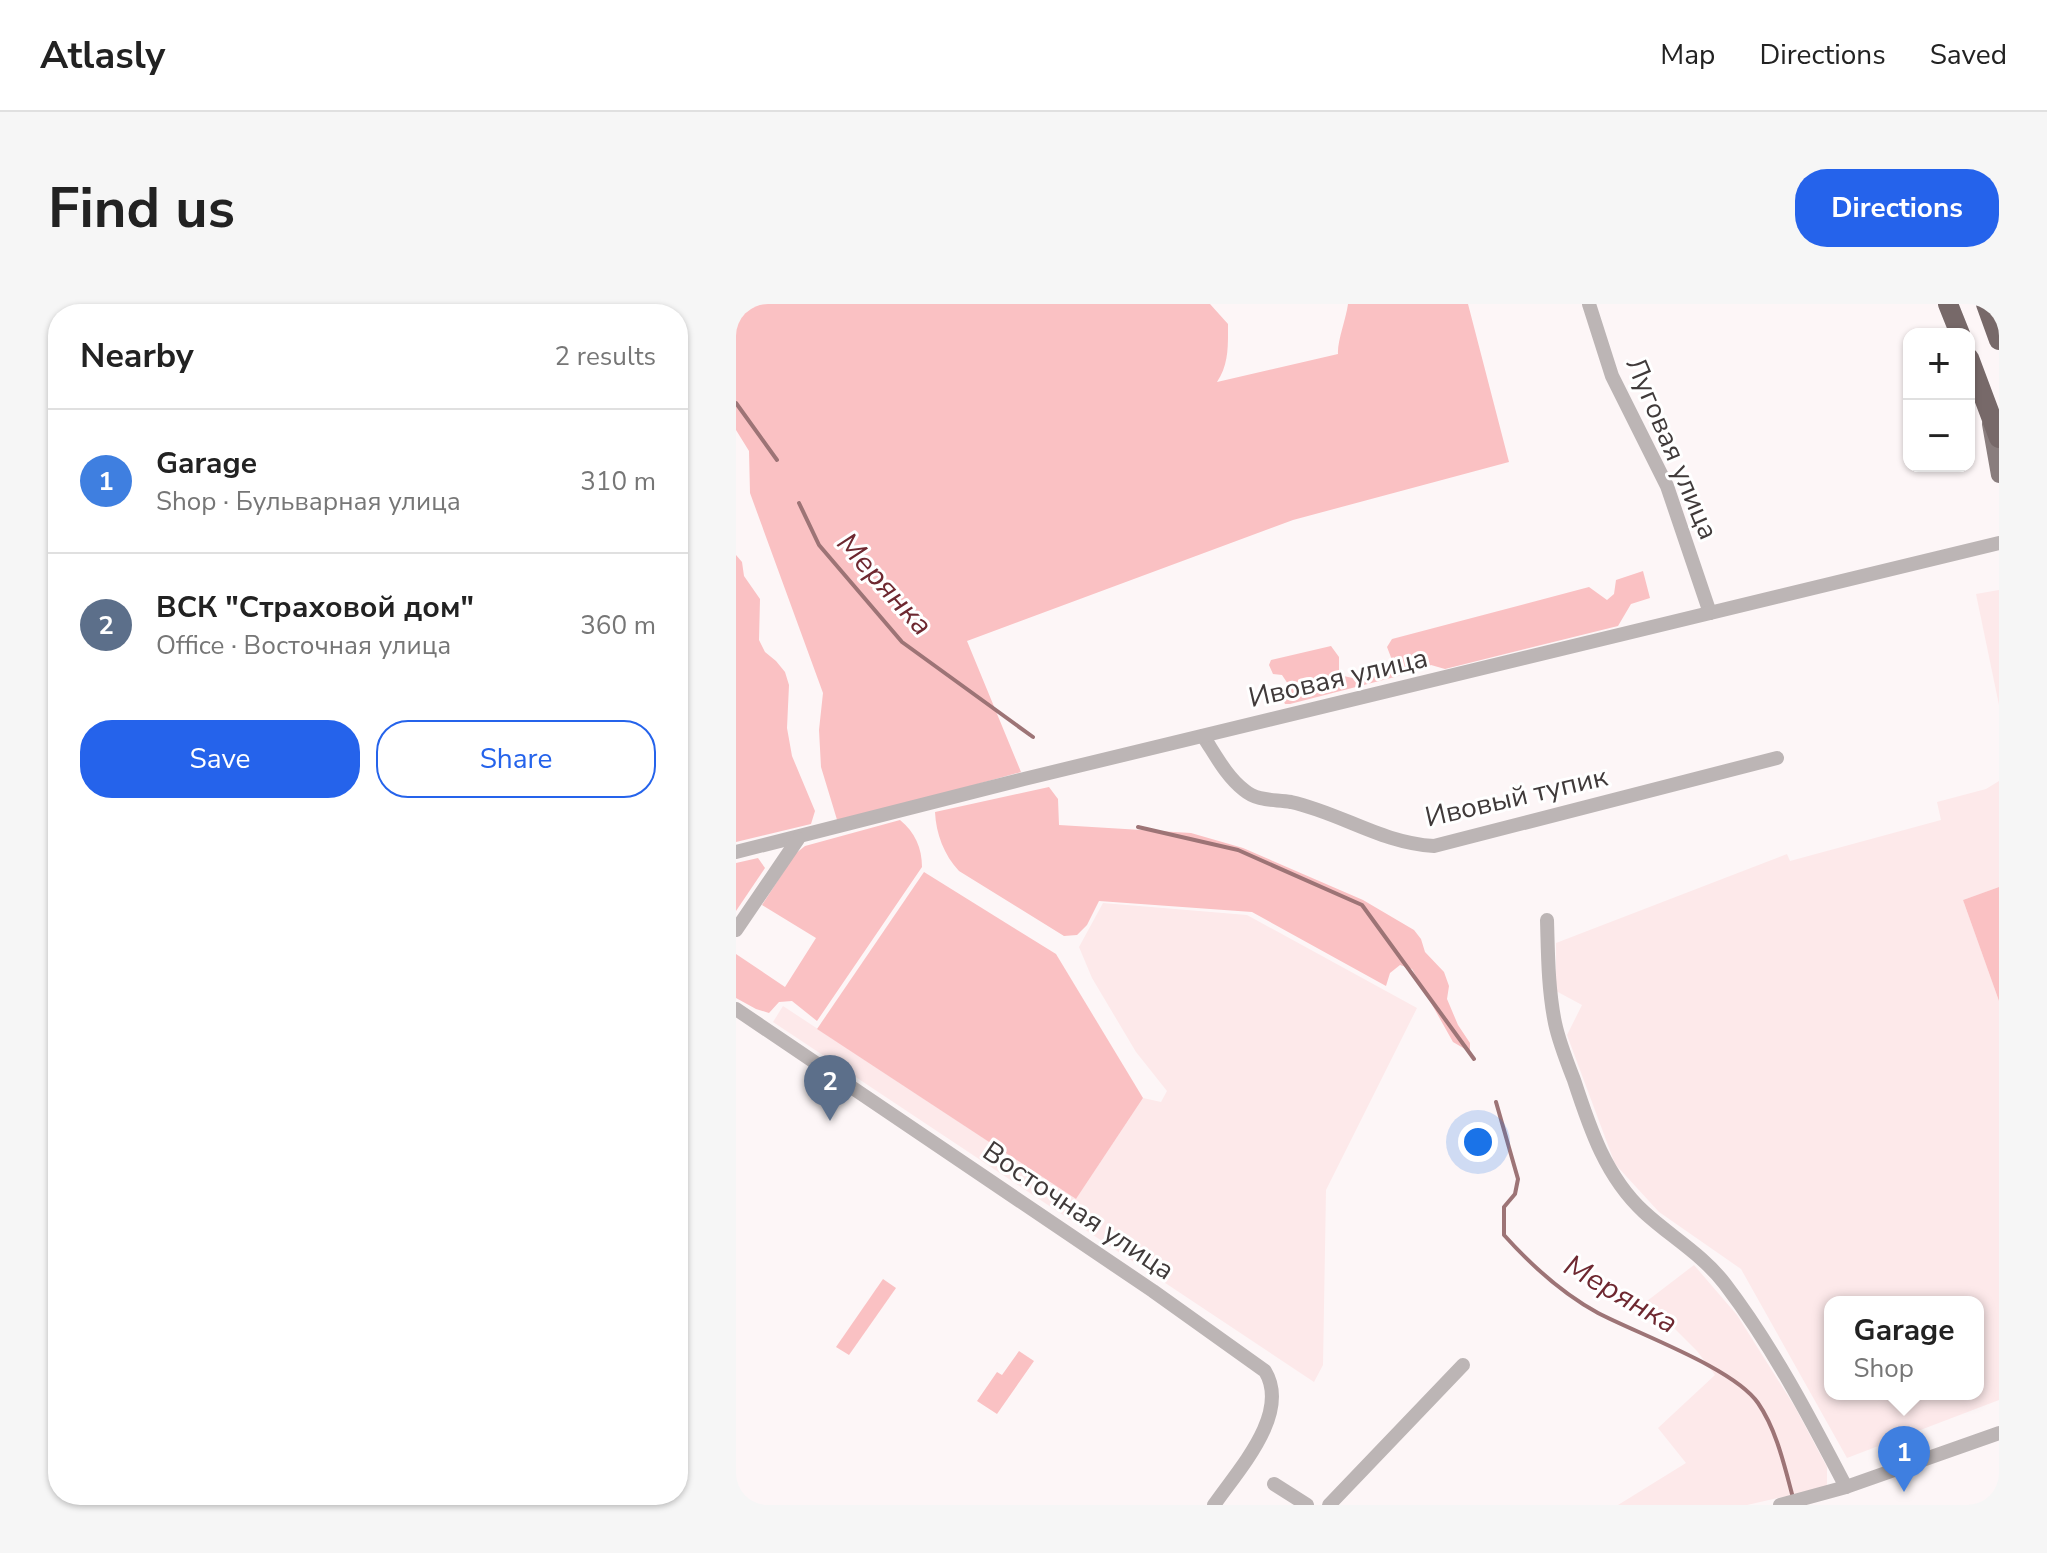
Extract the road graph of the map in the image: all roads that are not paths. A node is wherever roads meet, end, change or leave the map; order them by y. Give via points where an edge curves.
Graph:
1 (1589, 304) edge
2 (1948, 304) edge
3 (1986, 304) edge
4 (1958, 328) edge
5 (1999, 340) edge
6 (1975, 374) edge
7 (1986, 403) junction
8 (1999, 438) edge
9 (1999, 475) edge
10 (1999, 543) edge
11 (1710, 613) junction
12 (1203, 736) junction
13 (1777, 758) dead end
14 (798, 839) junction
15 (736, 852) edge
16 (1547, 920) dead end
17 (736, 930) edge
18 (736, 1009) edge
19 (1463, 1365) dead end
20 (1999, 1433) edge
21 (1274, 1484) dead end
22 (1846, 1487) junction
23 (1214, 1505) edge
24 (1307, 1505) edge
25 (1329, 1505) edge
26 (1780, 1505) edge

1 - 11 street, Луговая улица via 1612,376 1667,486
2 - 4 highway
3 - 5 highway
6 - 7 highway
7 - 8 highway
7 - 9 main road
10 - 11 street, Ивовая улица
11 - 12 street, Ивовая улица
12 - 13 street, Ивовый тупик via 1245,792 1262,800 1292,802 1409,845 1434,846
12 - 14 street, Ивовая улица
14 - 15 street, Ивовая улица
14 - 17 street
16 - 22 street via 1555,1023 1602,1157 1644,1212 1698,1254 1723,1282 1756,1327
18 - 23 street, Восточная улица via 1265,1371 1273,1383 1273,1405 1262,1434
19 - 25 street
20 - 22 street
21 - 24 street
22 - 26 street

